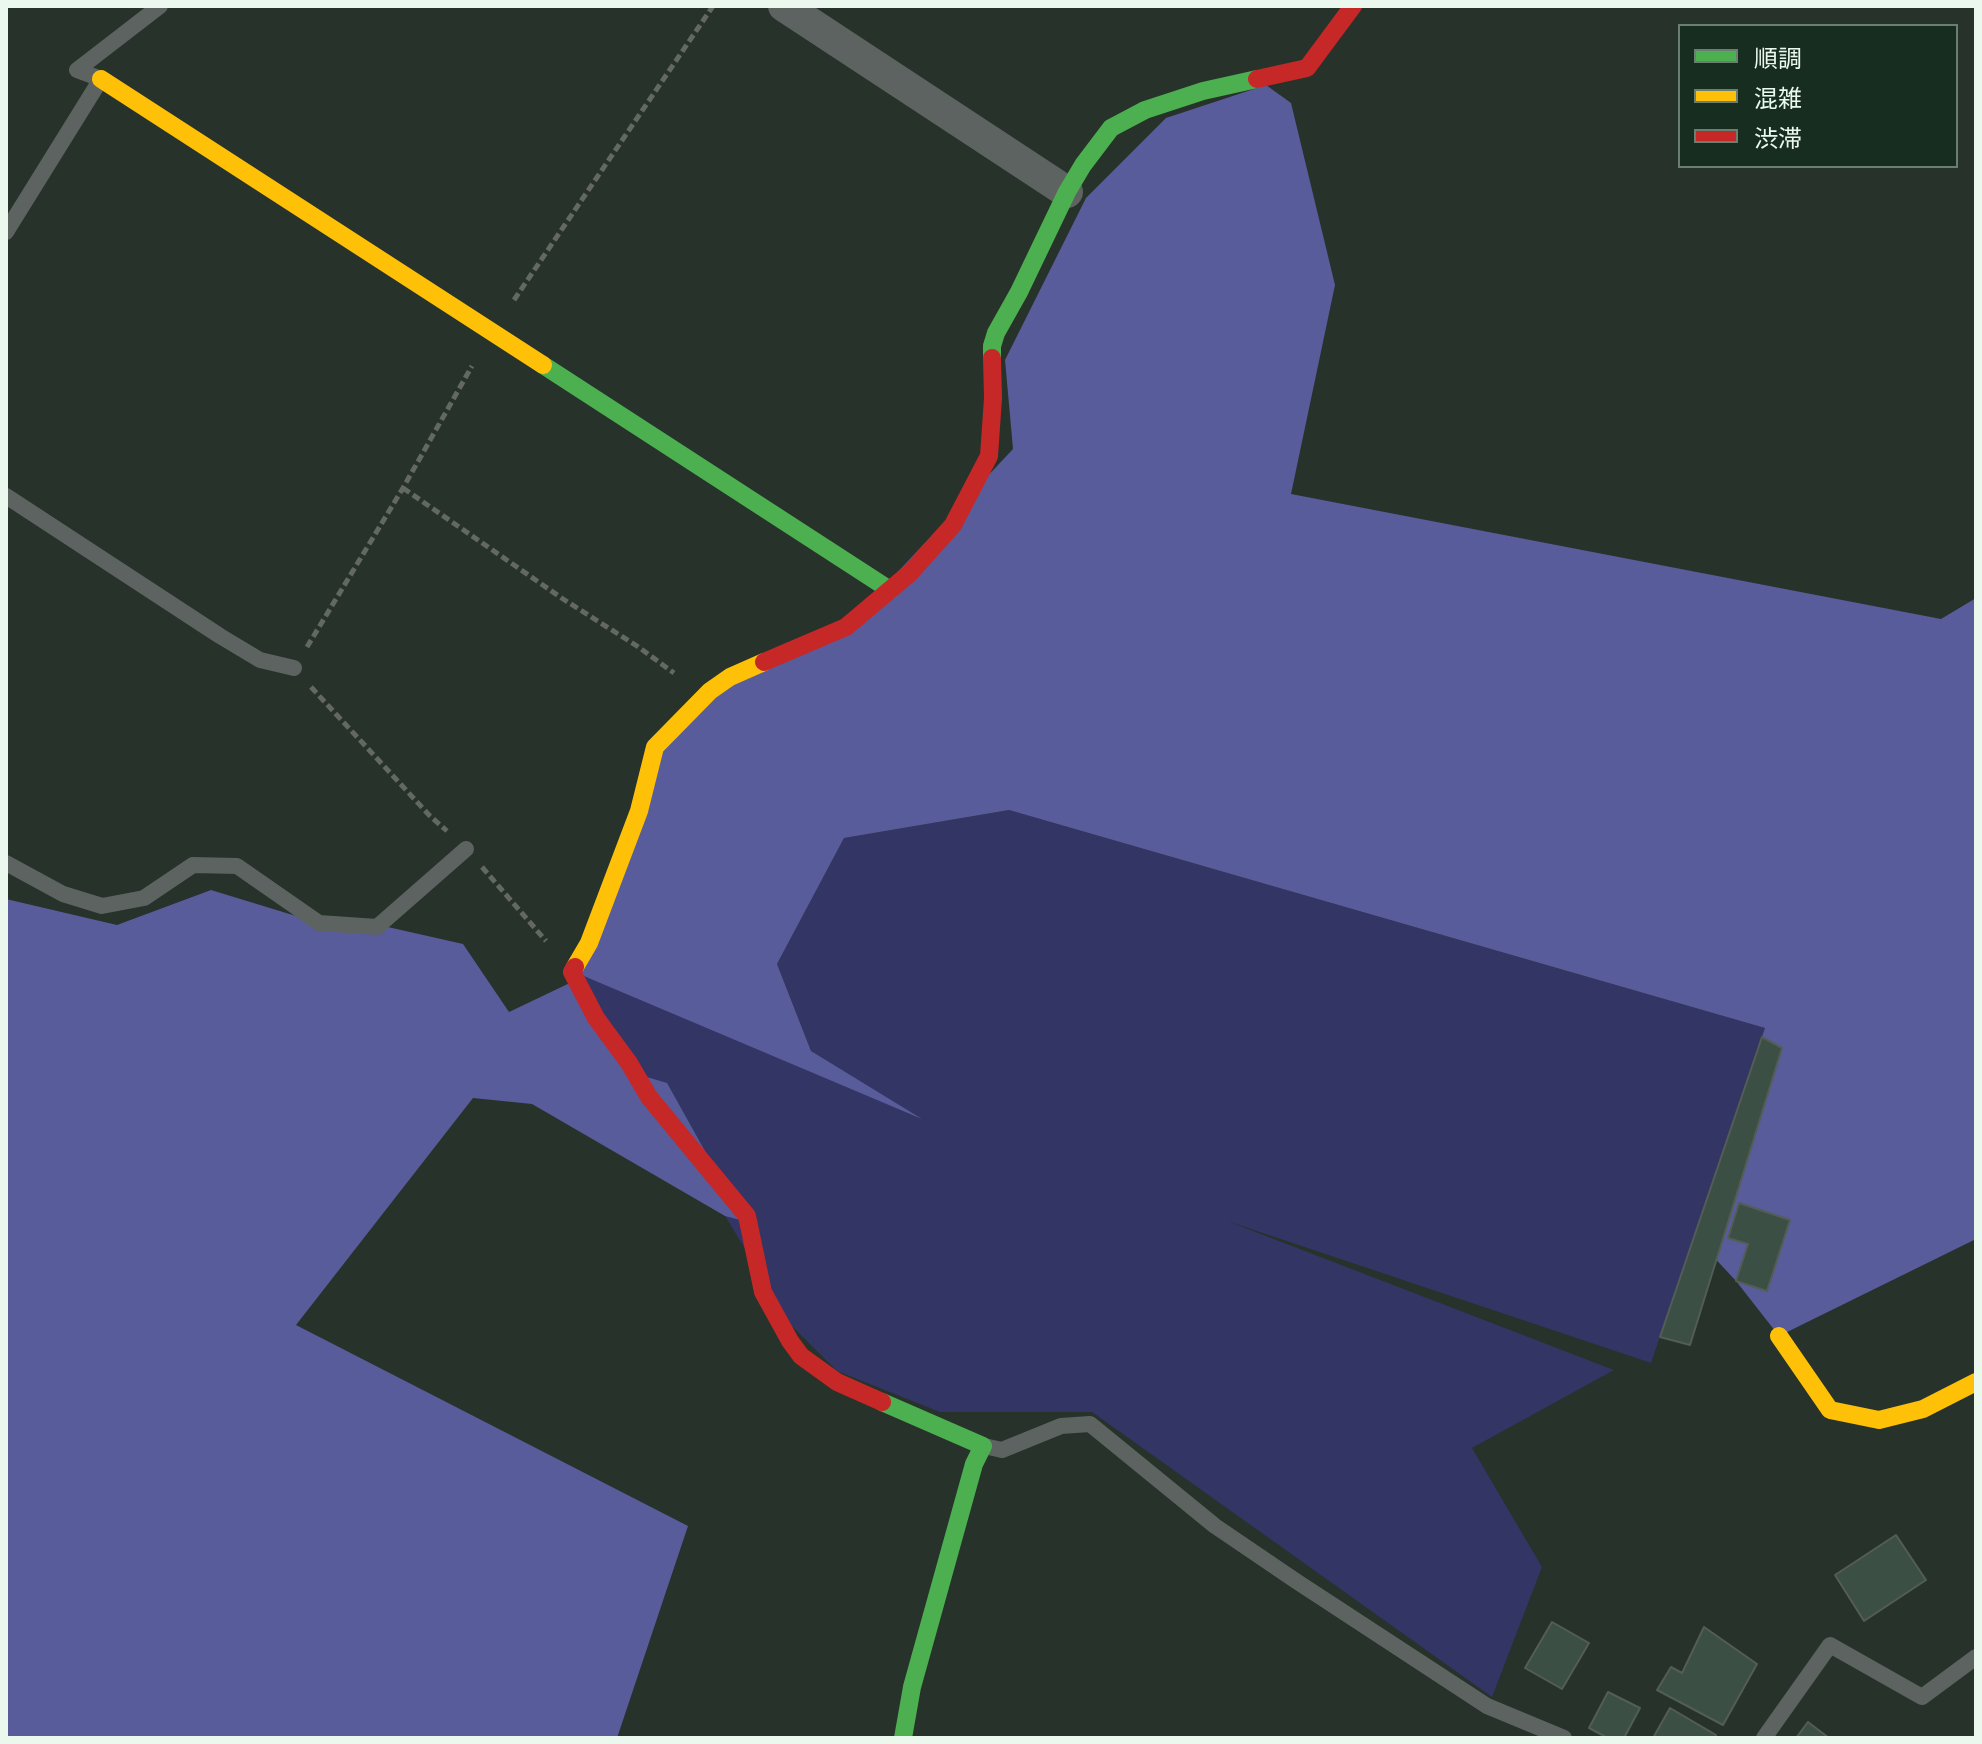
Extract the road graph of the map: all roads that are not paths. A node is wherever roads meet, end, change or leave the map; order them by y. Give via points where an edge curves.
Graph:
1 (160, 6) edge
2 (784, 6) edge
3 (1353, 6) edge
4 (101, 79) junction
5 (1067, 192) junction
6 (6, 232) edge
7 (6, 496) edge
8 (890, 590) junction
9 (294, 668) road end
10 (466, 849) road end
11 (6, 863) edge
12 (1779, 1336) dead end
13 (1976, 1382) edge
14 (983, 1446) junction
15 (1976, 1657) edge
16 (903, 1738) edge
17 (1564, 1738) edge
18 (1764, 1738) edge

1 - 4 lane via 77,70
2 - 5 street
3 - 5 street via 1307,68 1203,91 1145,110 1111,128
4 - 6 lane
4 - 8 street
5 - 8 street via 992,346 989,456 953,525
7 - 9 lane via 260,660
8 - 14 street via 846,627 730,677 655,747 639,811 589,943 572,972 649,1097 747,1216 763,1292 801,1356 837,1382
10 - 11 lane via 377,927 319,923 237,866 193,865 144,898 102,906 63,894
12 - 13 street via 1830,1410 1879,1420 1923,1409
14 - 16 street via 912,1687
14 - 17 lane via 1002,1450 1061,1426 1090,1424 1215,1526 1296,1581 1487,1706
15 - 18 lane via 1922,1697 1830,1645

